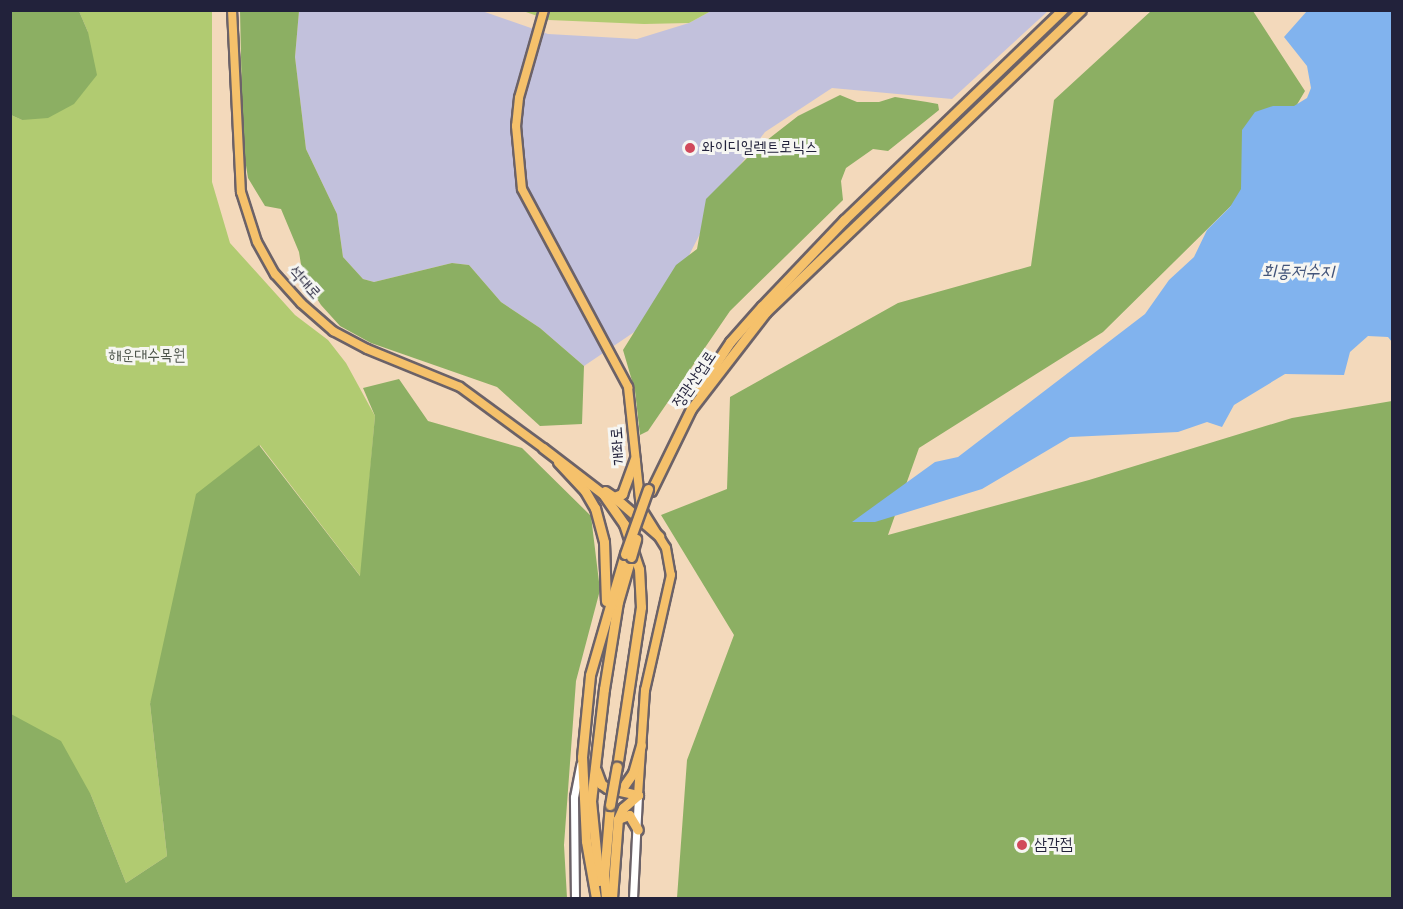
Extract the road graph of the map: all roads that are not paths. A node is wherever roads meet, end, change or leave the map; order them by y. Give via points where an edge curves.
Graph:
1 (232, 10) edge
2 (1062, 10) edge
3 (1081, 10) edge
4 (543, 14) edge
5 (543, 448) junction
6 (635, 459) junction
7 (596, 485) junction
8 (650, 490) junction
9 (614, 497) junction
10 (659, 536) junction
11 (628, 555) junction
12 (605, 615) junction
13 (641, 746) junction
14 (582, 757) junction
15 (595, 765) junction
16 (621, 790) junction
17 (638, 795) junction
18 (618, 819) junction
19 (638, 830) junction
20 (575, 898) edge
21 (596, 898) edge
22 (604, 898) edge
23 (612, 898) edge
24 (633, 898) edge

1 - 5 main road, 석대로 via 241,192 257,242 275,274 301,303 341,336 460,387
2 - 8 highway, 정관산업로 via 844,220 726,348 682,417
3 - 8 highway, 정관산업로 via 766,312 691,409
4 - 6 main road, 개좌로 via 519,98 516,126 522,189 628,387
5 - 7 highway
5 - 12 highway via 585,491 595,508 604,542
6 - 9 highway via 626,489
6 - 10 main road, 개좌로 via 641,508
7 - 9 highway
7 - 22 highway, bridge via 624,524 641,587 610,805
8 - 11 highway, bridge
9 - 10 highway
10 - 13 main road, 개좌로 via 666,548 671,575 645,690
11 - 12 highway
11 - 15 highway
12 - 14 highway via 590,675
13 - 16 highway via 633,773
13 - 17 main road, 개좌로
14 - 20 street via 574,797
14 - 21 highway via 586,841
15 - 16 highway via 601,784
15 - 22 highway via 591,801
16 - 17 highway
17 - 18 highway via 623,808
17 - 19 street, 개좌로
18 - 19 highway via 629,815
18 - 23 highway
19 - 24 street, 개좌로

